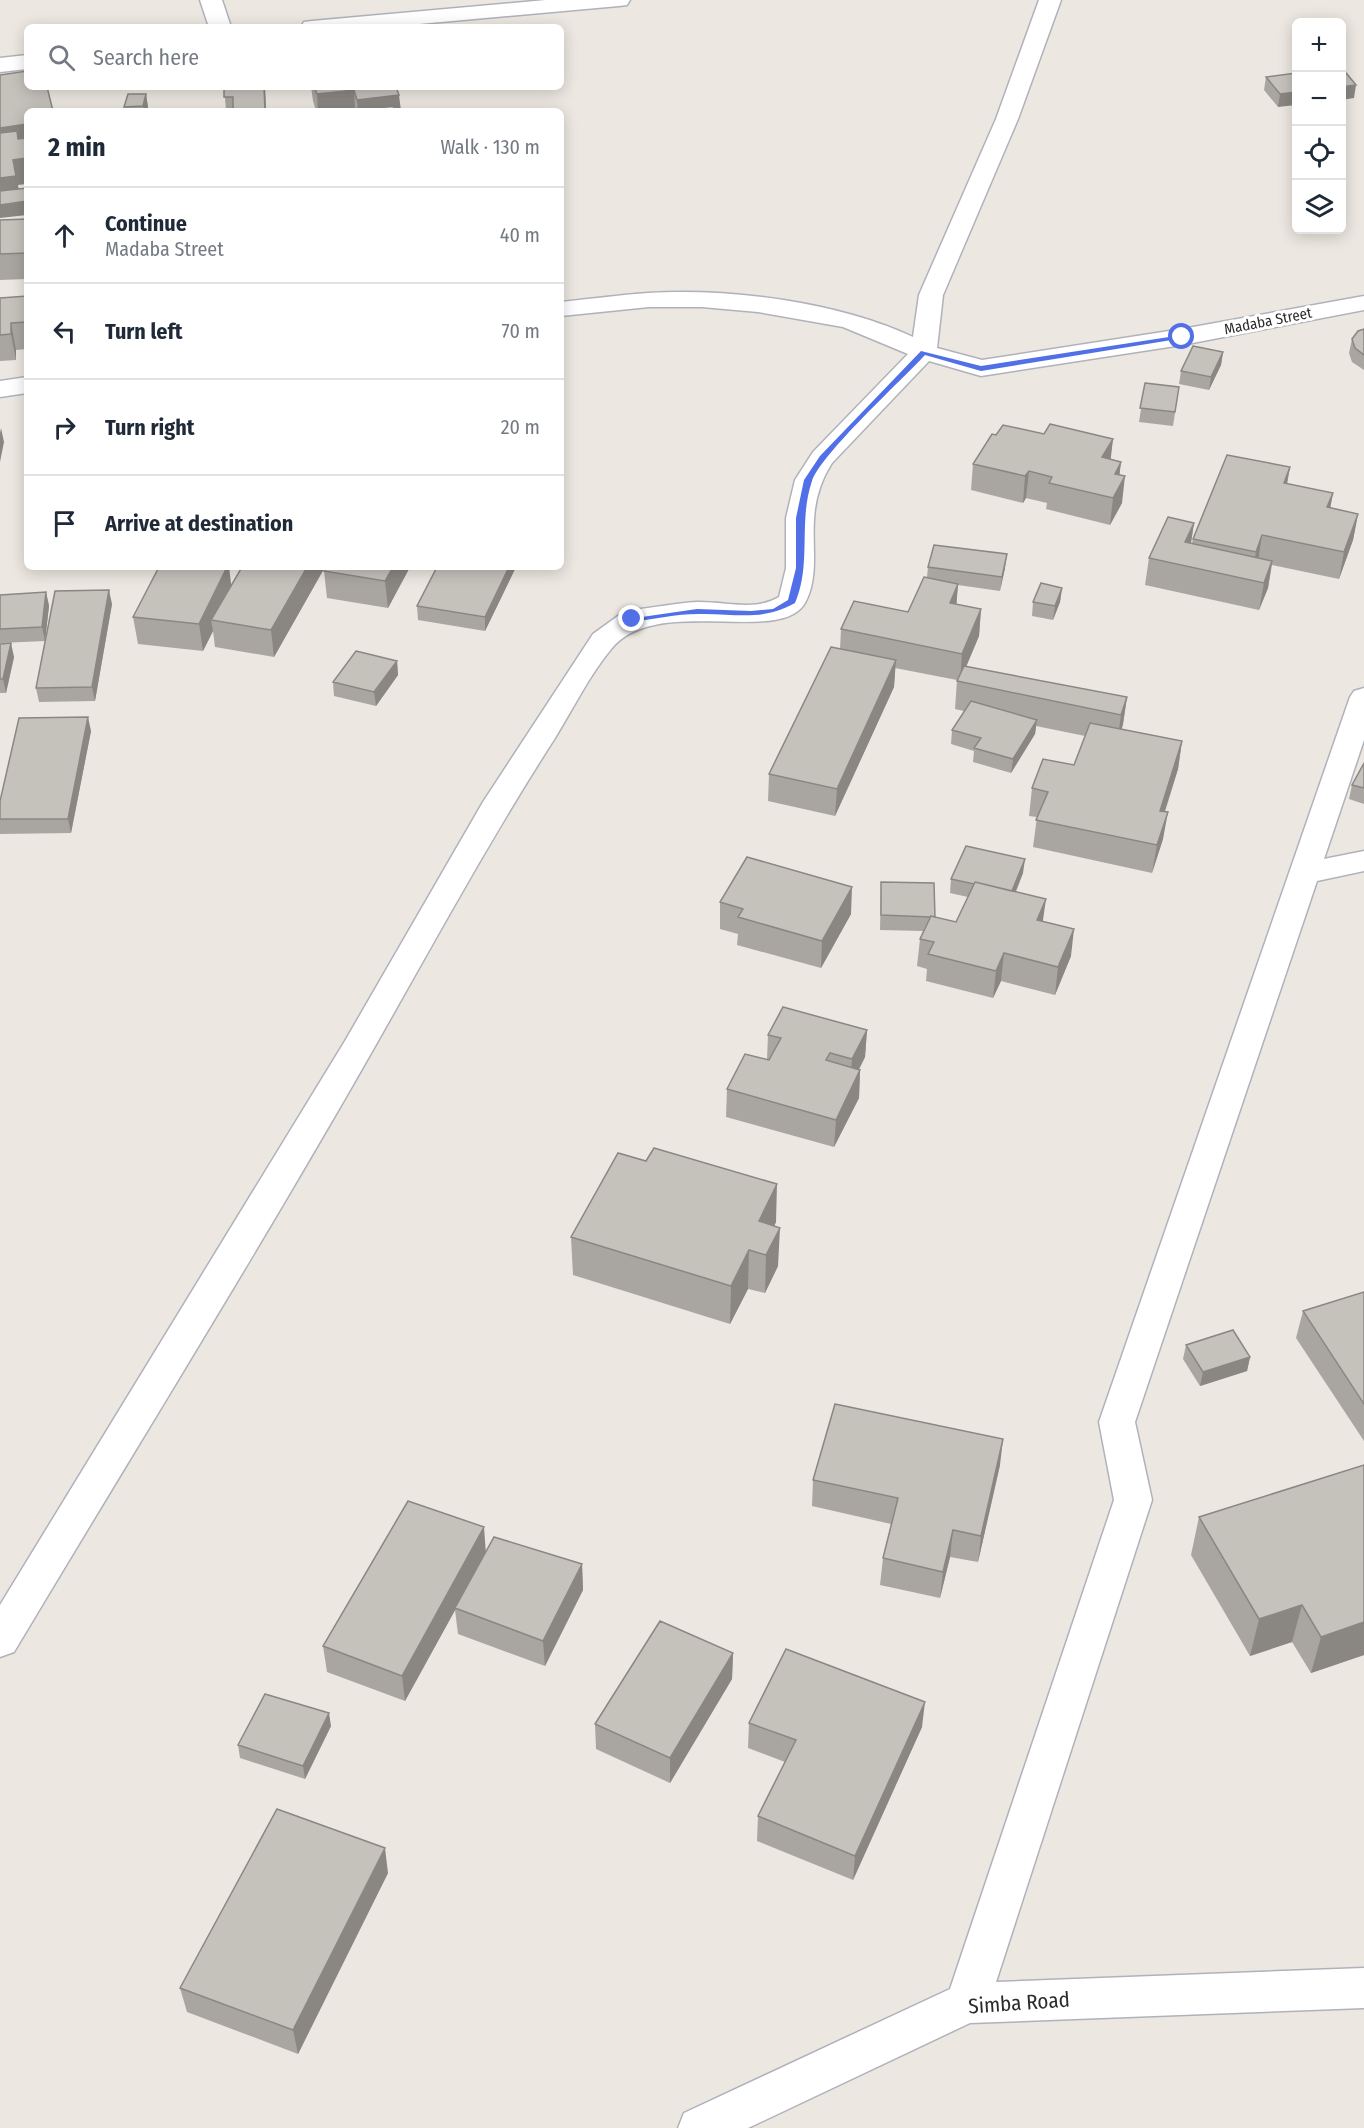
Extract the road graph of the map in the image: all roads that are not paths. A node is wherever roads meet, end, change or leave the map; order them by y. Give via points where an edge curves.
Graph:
1 (211, 0) edge
2 (620, 0) edge
3 (1050, 0) edge
4 (219, 24) edge
5 (346, 24) edge
6 (24, 62) edge
7 (0, 65) edge
8 (1364, 303) edge
9 (564, 309) edge
10 (924, 352) junction
11 (24, 385) edge
12 (0, 389) edge
13 (1364, 697) edge
14 (1364, 861) edge
15 (1303, 874) junction
16 (0, 1640) edge
17 (1364, 1988) edge
18 (967, 2003) junction
19 (700, 2128) edge

1 - 4 street
2 - 5 street
3 - 10 street via 1006,118 931,296
6 - 7 street
8 - 10 street, Madaba Street via 1182,337 981,368
9 - 10 street, Madaba Street via 649,300 758,305 848,320
10 - 16 street via 822,458 808,480 800,518 800,568 792,601 775,611 751,614 697,611 632,619 603,640 495,809 357,1049
11 - 12 street
13 - 15 street
14 - 15 street
15 - 18 street via 1117,1422 1132,1500
17 - 18 street, Simba Road
18 - 19 street, Simba Road

